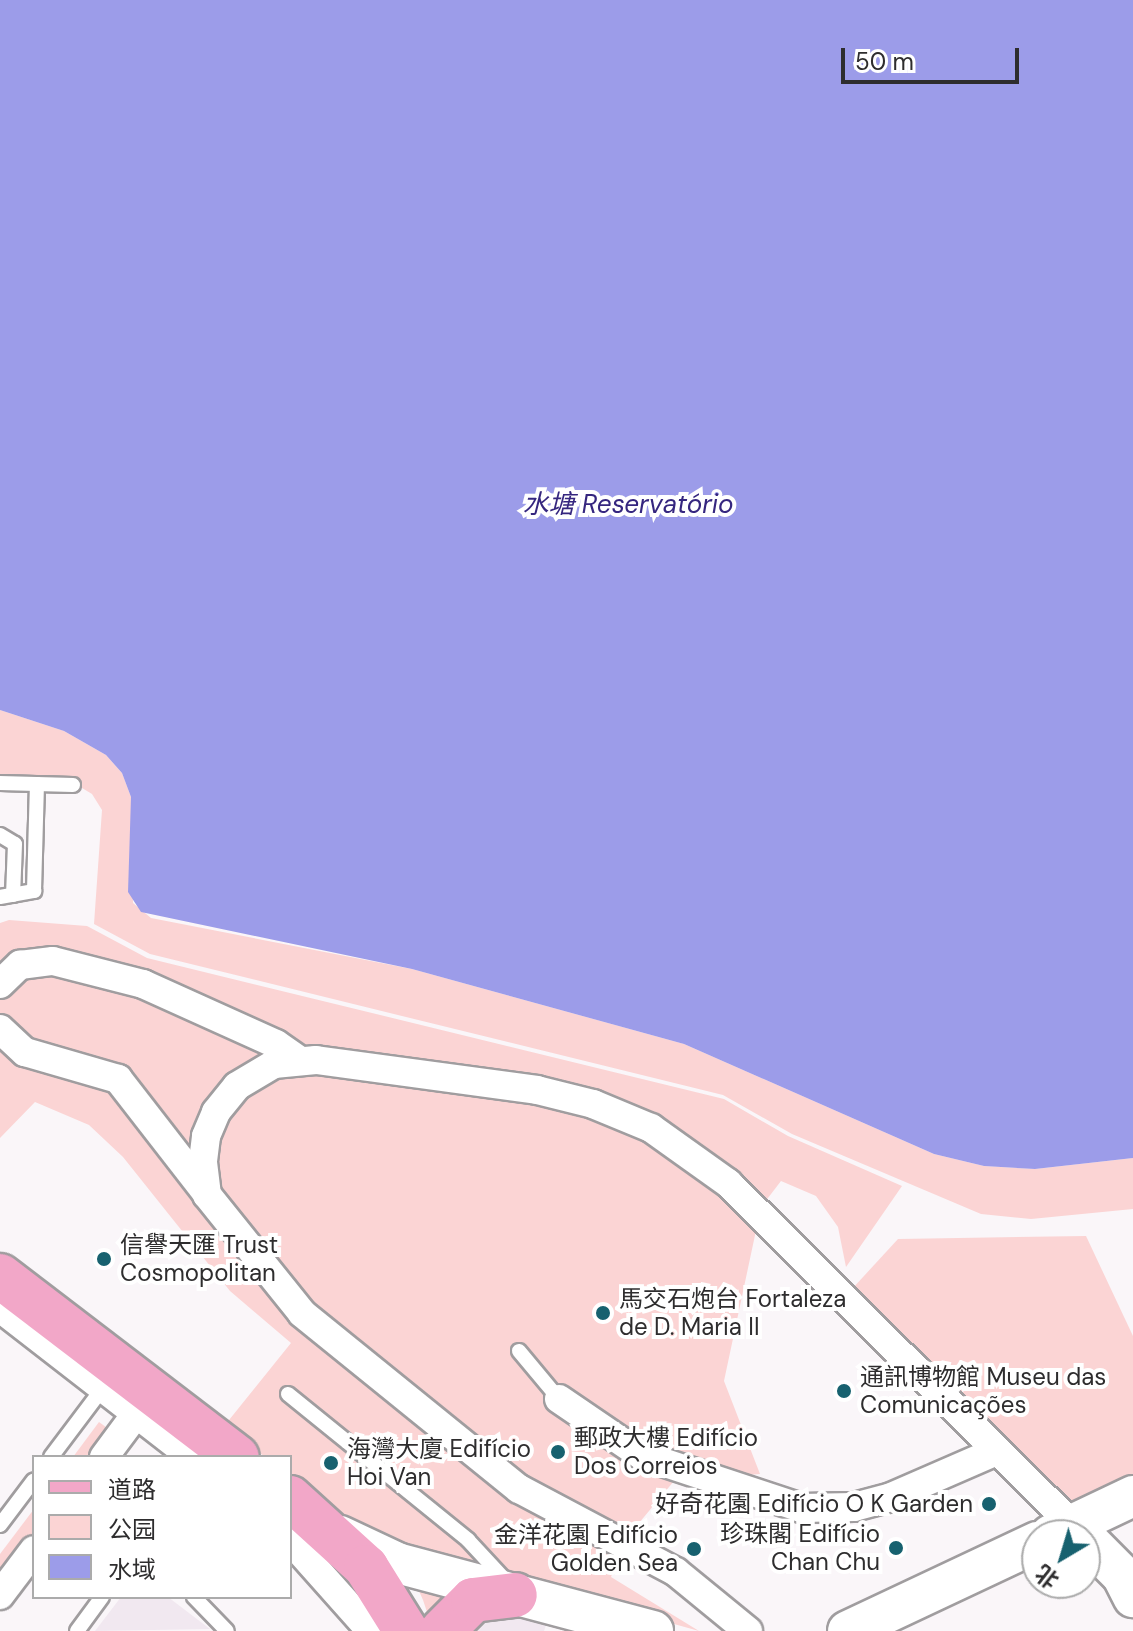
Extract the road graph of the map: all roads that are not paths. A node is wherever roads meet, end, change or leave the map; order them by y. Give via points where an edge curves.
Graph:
1 (0, 783) edge
2 (37, 784) junction
3 (73, 785) dead end
4 (0, 835) edge
5 (6, 896) edge
6 (0, 984) edge
7 (0, 1029) edge
8 (299, 1060) junction
9 (207, 1195) junction
10 (0, 1276) edge
11 (0, 1308) edge
12 (519, 1351) dead end
13 (103, 1388) junction
14 (288, 1394) dead end
15 (559, 1399) joint
16 (136, 1414) junction
17 (997, 1451) junction
18 (53, 1455) edge
19 (105, 1455) edge
20 (189, 1455) edge
21 (234, 1455) edge
22 (32, 1483) edge
23 (1133, 1496) edge
24 (292, 1500) edge
25 (1052, 1519) edge
26 (1093, 1519) edge
27 (0, 1525) edge
28 (332, 1531) junction
29 (292, 1542) edge
30 (32, 1553) edge
31 (1021, 1554) edge
32 (1101, 1560) edge
33 (0, 1595) edge
34 (517, 1595) junction
35 (1133, 1597) edge
36 (101, 1599) edge
37 (196, 1599) edge
38 (77, 1631) edge
39 (227, 1631) edge
40 (371, 1631) edge
41 (406, 1631) edge
42 (442, 1631) edge
43 (653, 1631) edge
44 (748, 1631) edge
45 (848, 1631) edge

1 - 2 lane
2 - 3 lane
2 - 5 lane via 34,891
4 - 5 lane via 15,844
6 - 8 street via 17,967 38,960 138,982 276,1044
7 - 9 street via 25,1052 118,1079
8 - 9 street via 251,1075 220,1105 204,1144
8 - 17 street via 537,1090 593,1104 651,1128 728,1183
9 - 44 street via 302,1313 519,1489 676,1572
10 - 21 main road
11 - 13 street
12 - 15 lane
13 - 16 street
13 - 18 lane
14 - 34 lane via 468,1540
15 - 17 street via 641,1455 801,1508 854,1507 891,1497
16 - 19 street
16 - 20 street
17 - 25 street
22 - 27 lane
23 - 26 main road
24 - 28 main road
28 - 34 main road via 397,1563
28 - 41 main road via 381,1586
29 - 40 street
30 - 33 street
31 - 45 main road
32 - 35 main road via 1122,1575
34 - 42 main road via 473,1600
34 - 43 main road
36 - 38 lane
37 - 39 lane

